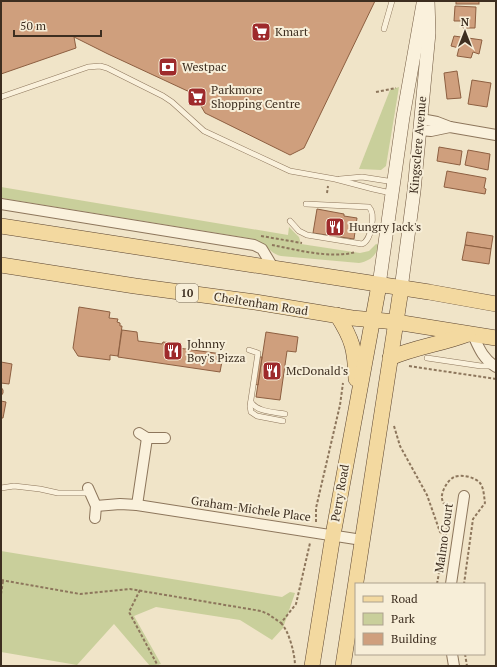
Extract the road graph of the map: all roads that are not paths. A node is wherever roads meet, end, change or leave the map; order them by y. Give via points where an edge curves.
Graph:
1 (392, 1) edge
2 (424, 1) edge
3 (428, 1) edge
4 (384, 29) dead end
5 (1, 97) edge
6 (403, 117) junction
7 (421, 124) junction
8 (496, 135) edge
9 (335, 179) junction
10 (393, 188) junction
11 (414, 191) junction
12 (1, 204) edge
13 (306, 204) dead end
14 (290, 221) dead end
15 (1, 226) edge
16 (1, 264) edge
17 (274, 269) junction
18 (379, 285) junction
19 (401, 289) junction
20 (496, 304) edge
21 (337, 315) junction
22 (372, 320) junction
23 (396, 322) junction
24 (471, 334) junction
25 (496, 338) edge
26 (248, 350) dead end
27 (390, 358) junction
28 (427, 358) dead end
29 (495, 366) edge
30 (251, 402) junction
31 (356, 408) junction
32 (285, 414) dead end
33 (283, 420) dead end
34 (165, 438) dead end
35 (1, 488) edge
36 (89, 490) joint
37 (464, 496) dead end
38 (137, 505) junction
39 (96, 506) junction
40 (95, 518) dead end
41 (333, 535) junction
42 (362, 540) junction
43 (356, 583) edge
44 (451, 583) edge
45 (355, 586) edge
46 (452, 655) edge
47 (312, 666) edge
48 (343, 666) edge
49 (454, 666) edge

1 - 4 lane
2 - 6 main road, Kingsclere Avenue
3 - 7 main road, Kingsclere Avenue via 429,34
5 - 9 lane via 88,68 103,66 168,99 196,125 211,134 290,171
6 - 7 main road
6 - 10 main road, Kingsclere Avenue
7 - 8 street via 431,131 450,127
7 - 11 main road, Kingsclere Avenue
9 - 10 lane via 373,189
9 - 10 lane via 362,177
10 - 11 main road
10 - 18 main road, Kingsclere Avenue
11 - 19 main road, Kingsclere Avenue
12 - 17 street via 250,244 260,247
13 - 14 lane via 369,207 373,214 369,237 362,244 312,236 303,233
15 - 17 main road
16 - 21 main road, Cheltenham Road / 10
17 - 18 main road
18 - 19 main road
18 - 22 main road, Perry Road
19 - 20 main road
19 - 23 main road
21 - 22 main road, Cheltenham Road / 10
21 - 31 main road via 351,339 355,365
22 - 23 main road, Cheltenham Road / 10
22 - 31 main road, Perry Road
23 - 24 main road, Cheltenham Road / 10
23 - 27 main road
24 - 25 main road, Cheltenham Road / 10
24 - 27 main road via 408,350
24 - 29 street via 484,358
26 - 30 lane via 258,353
27 - 42 main road
28 - 29 lane
30 - 32 lane via 259,409
30 - 33 lane via 250,409 253,414
31 - 41 main road, Perry Road
34 - 38 street via 143,436
35 - 36 lane via 21,486 58,493
36 - 39 street
37 - 44 street, Malmo Court
38 - 39 street, Graham-Michele Place
38 - 41 street, Graham-Michele Place
39 - 40 street
41 - 42 street, Graham-Michele Place
41 - 47 main road, Perry Road
42 - 43 main road
45 - 48 main road
46 - 49 street

